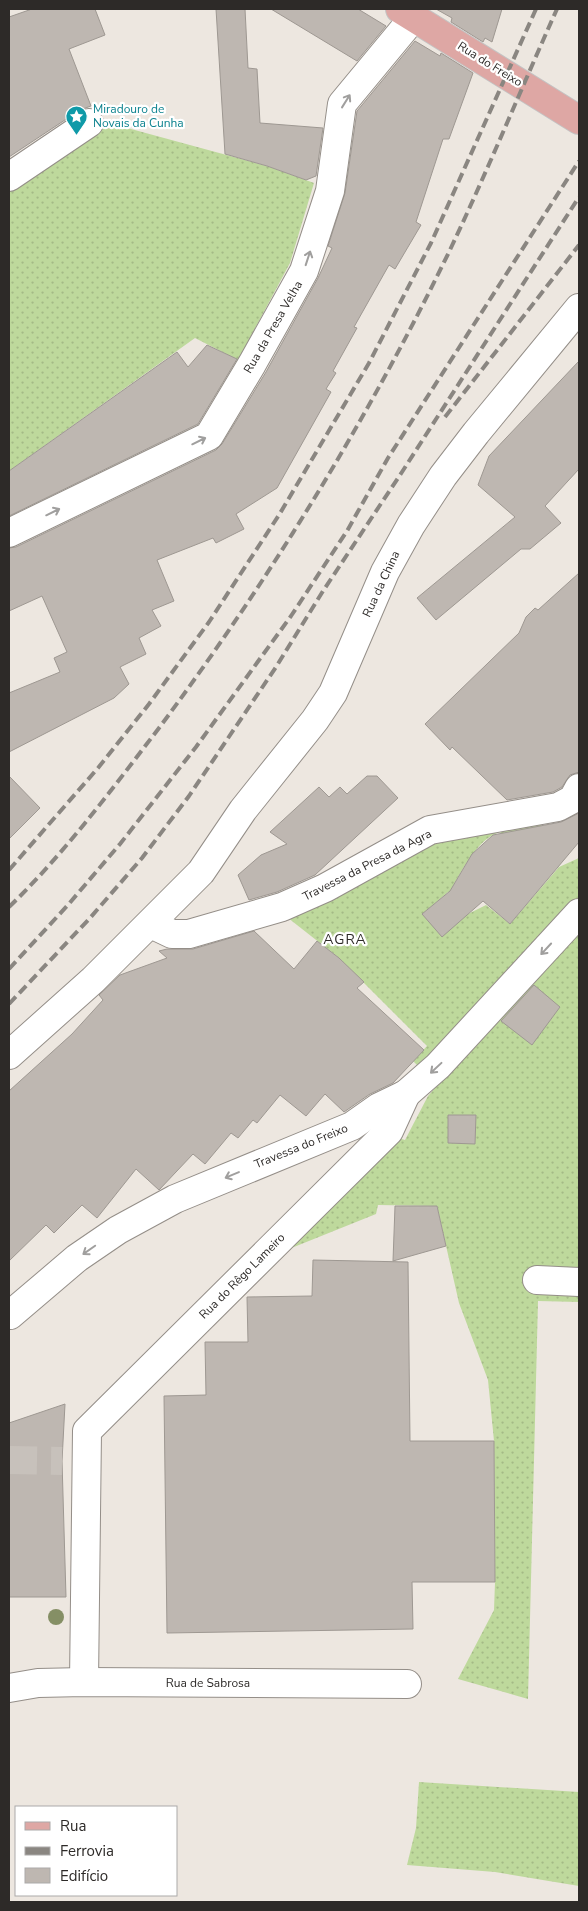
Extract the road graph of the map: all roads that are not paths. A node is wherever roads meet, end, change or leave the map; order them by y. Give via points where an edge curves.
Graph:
1 (407, 13) edge
2 (579, 120) edge
3 (89, 123) dead end
4 (9, 177) edge
5 (579, 308) edge
6 (9, 533) edge
7 (579, 788) edge
8 (579, 913) edge
9 (151, 924) junction
10 (9, 1055) edge
11 (406, 1094) junction
12 (537, 1280) dead end
13 (579, 1282) edge
14 (10, 1315) dead end
15 (84, 1682) junction
16 (407, 1684) dead end
17 (9, 1688) edge

1 - 2 main road, Rua do Freixo
6 -> 1 street, Rua da Presa Velha via 209,436 304,271 330,192 342,104
3 - 4 street
5 - 9 street, Rua da China via 442,476 385,572 333,693 315,720 243,810 201,872
7 - 9 street, Travessa da Presa da Agra via 574,798 558,808 430,830 325,888 282,907 189,934 172,934
8 -> 11 street, Travessa do Freixo via 438,1066
9 - 10 street, Rua da China
11 -> 14 street, Travessa do Freixo via 379,1107 352,1126 175,1199 118,1230 77,1258
11 - 15 street, Rua do Rêgo Lameiro via 389,1130 87,1431 74,1460
12 - 13 street
15 - 16 street, Rua de Sabrosa
15 - 17 street, Rua de Sabrosa via 38,1683

